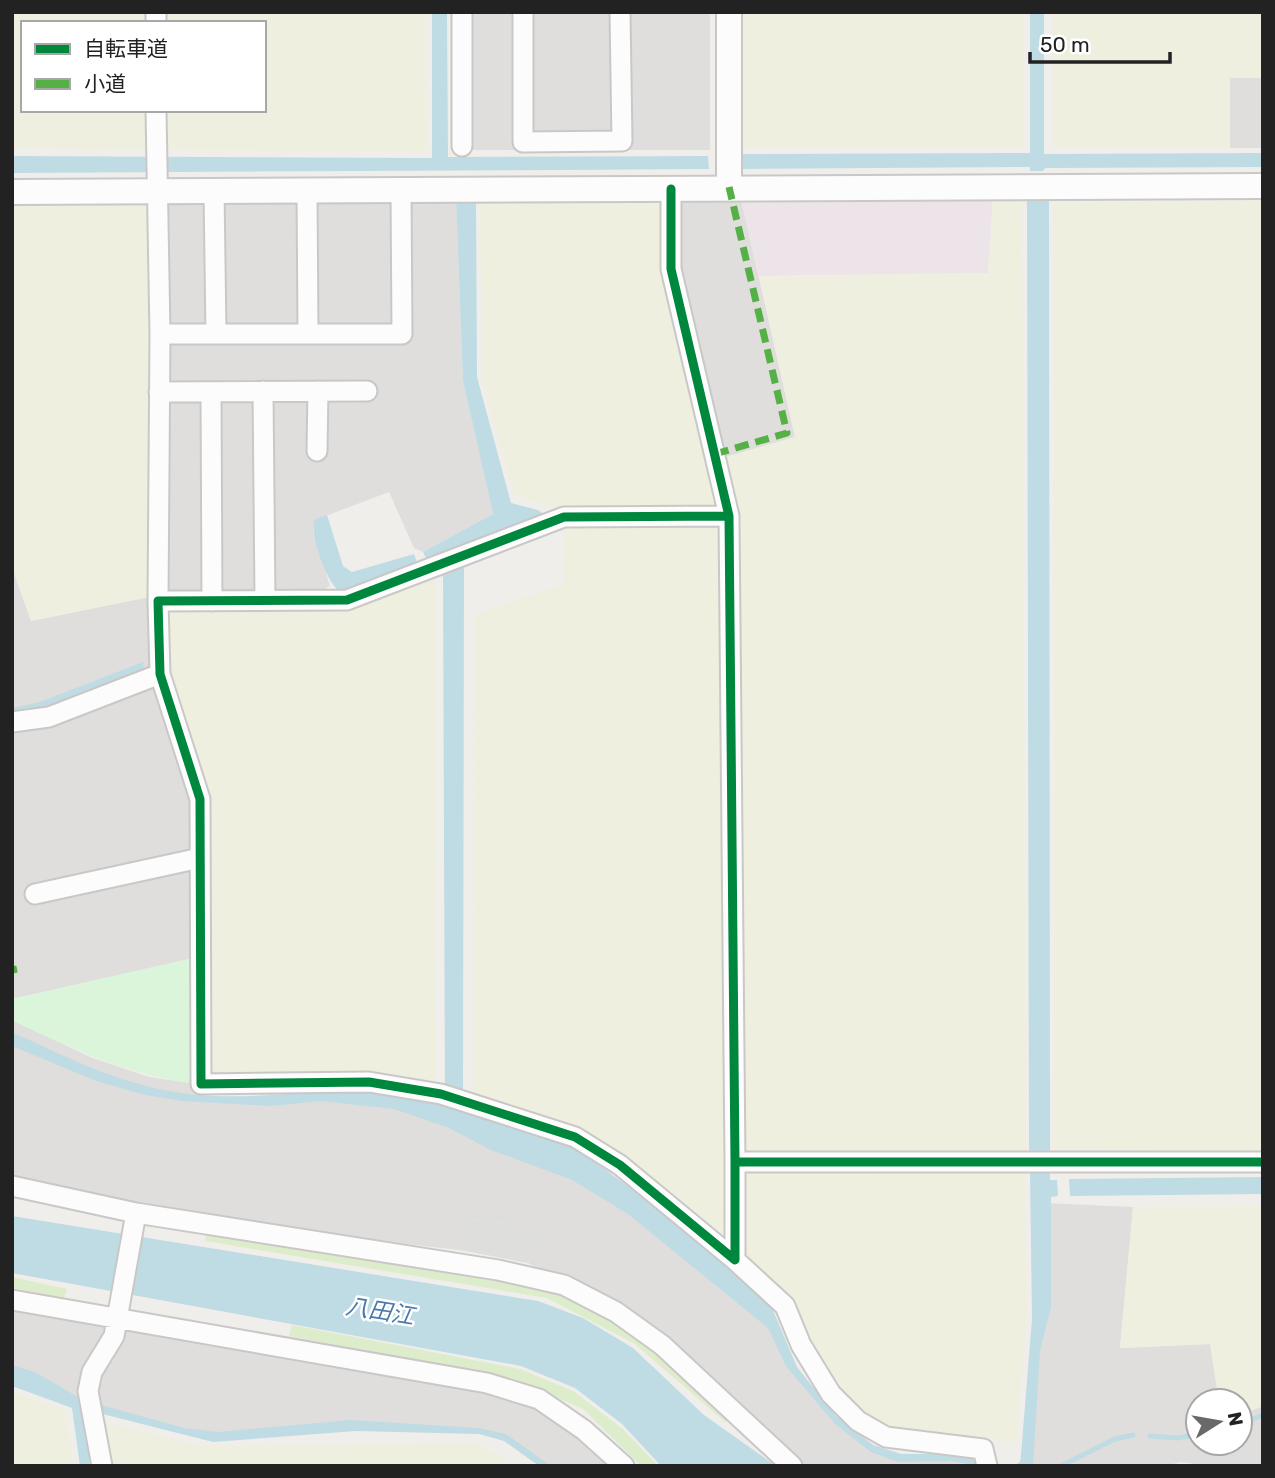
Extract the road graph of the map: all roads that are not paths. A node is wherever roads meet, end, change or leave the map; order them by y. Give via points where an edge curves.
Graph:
1 (462, 12) edge
2 (523, 12) edge
3 (620, 12) edge
4 (729, 12) edge
5 (156, 112) edge
6 (462, 146) dead end
7 (157, 173) junction
8 (1263, 186) edge
9 (729, 187) junction
10 (671, 189) junction
11 (214, 190) junction
12 (307, 190) junction
13 (401, 190) junction
14 (12, 192) edge
15 (160, 334) junction
16 (216, 334) junction
17 (308, 334) junction
18 (263, 391) junction
19 (318, 391) junction
20 (367, 391) dead end
21 (159, 392) junction
22 (211, 392) junction
23 (317, 451) dead end
24 (729, 516) junction
25 (265, 600) junction
26 (158, 601) junction
27 (212, 601) junction
28 (160, 674) junction
29 (12, 722) edge
30 (200, 858) junction
31 (35, 894) dead end
32 (734, 1162) junction
33 (1263, 1162) edge
34 (12, 1186) edge
35 (136, 1213) junction
36 (734, 1260) junction
37 (12, 1300) edge
38 (118, 1320) junction
39 (102, 1466) edge
40 (624, 1466) edge
41 (792, 1466) edge
42 (986, 1466) edge

1 - 6 street
2 - 3 street via 523,142 622,141
4 - 9 street
5 - 7 street
7 - 11 street
7 - 14 street
7 - 15 street
8 - 9 street
9 - 10 street
10 - 13 street
10 - 24 street via 671,269
11 - 12 street
11 - 16 street
12 - 13 street
12 - 17 street
13 - 17 street via 402,334
15 - 16 street
15 - 21 street
16 - 17 street
18 - 19 street
18 - 22 street
18 - 25 street
19 - 20 street
19 - 23 street
21 - 22 street
21 - 26 street
22 - 27 street
24 - 25 street via 564,517 346,600
24 - 32 street
25 - 27 street
26 - 27 street
26 - 28 street
28 - 29 street via 49,717
28 - 30 street via 200,799
30 - 31 street
30 - 36 street via 201,1084 369,1082 441,1094 575,1137 620,1165
32 - 33 street
32 - 36 street
34 - 35 street
35 - 38 street
35 - 41 street via 498,1269 564,1285 616,1311 662,1345
36 - 42 street via 785,1306 801,1345 831,1394 858,1421 886,1437 983,1449
37 - 38 street
38 - 39 street via 114,1336 92,1372 88,1391
38 - 40 street via 487,1383 539,1399 584,1430

